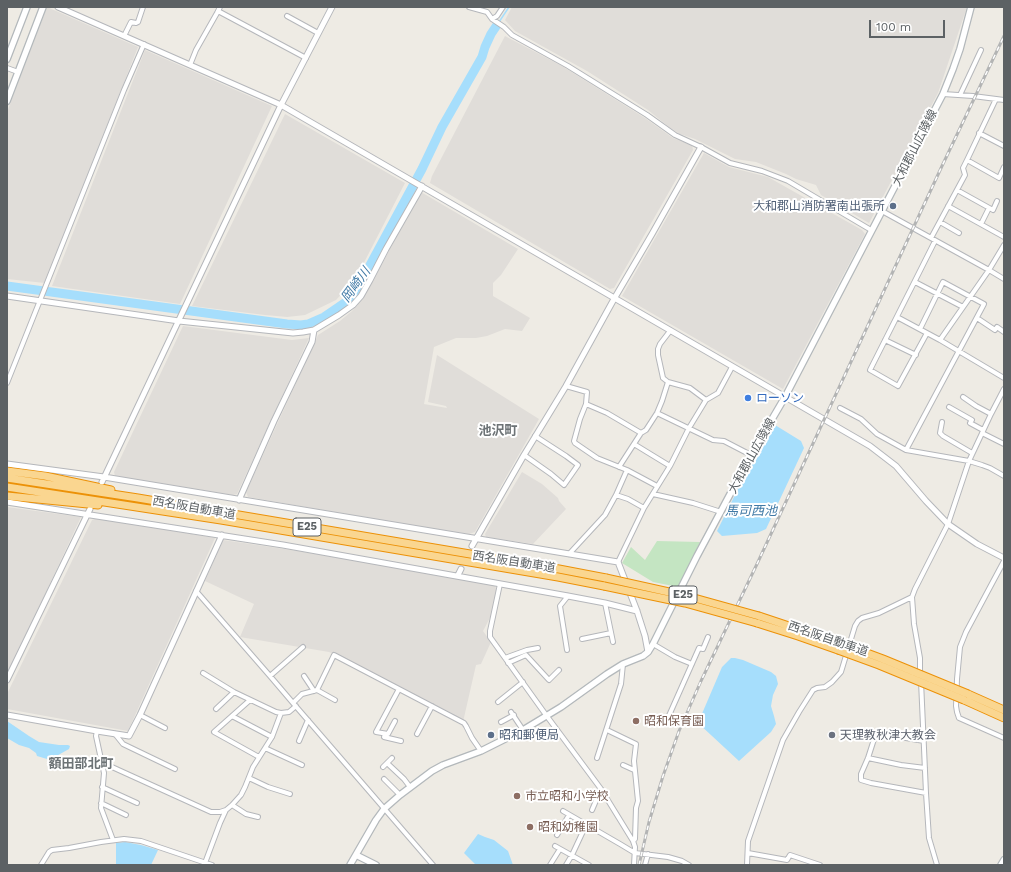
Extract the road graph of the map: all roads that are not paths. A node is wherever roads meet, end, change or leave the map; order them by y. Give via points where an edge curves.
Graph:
1 (27, 7) edge
2 (43, 7) edge
3 (58, 7) edge
4 (143, 7) edge
5 (332, 7) edge
6 (469, 7) edge
7 (503, 7) edge
8 (972, 7) edge
9 (219, 9) edge
10 (287, 16) dead end
11 (493, 20) junction
12 (318, 34) junction
13 (124, 36) junction
14 (144, 44) junction
15 (981, 50) dead end
16 (306, 58) junction
17 (7, 59) edge
18 (190, 65) junction
19 (7, 68) edge
20 (18, 72) junction
21 (943, 94) junction
22 (960, 95) junction
23 (996, 99) junction
24 (1004, 100) edge
25 (7, 101) edge
26 (282, 105) junction
27 (979, 133) junction
28 (1004, 146) edge
29 (701, 147) junction
30 (966, 160) junction
31 (1004, 167) edge
32 (420, 185) junction
33 (957, 190) junction
34 (997, 201) dead end
35 (948, 206) junction
36 (989, 208) junction
37 (882, 211) junction
38 (940, 222) junction
39 (981, 224) junction
40 (871, 230) junction
41 (959, 233) dead end
42 (1004, 237) edge
43 (931, 238) junction
44 (936, 241) junction
45 (1004, 246) edge
46 (990, 270) junction
47 (1004, 279) edge
48 (915, 282) junction
49 (937, 293) junction
50 (7, 296) edge
51 (971, 296) junction
52 (41, 299) junction
53 (614, 299) junction
54 (963, 307) junction
55 (896, 317) junction
56 (977, 318) junction
57 (180, 319) junction
58 (920, 329) junction
59 (314, 330) junction
60 (670, 330) junction
61 (1004, 332) edge
62 (927, 333) junction
63 (886, 340) junction
64 (940, 340) junction
65 (959, 351) junction
66 (916, 355) junction
67 (732, 367) junction
68 (1004, 378) edge
69 (668, 382) junction
70 (7, 383) edge
71 (566, 386) junction
72 (1004, 389) edge
73 (963, 396) dead end
74 (785, 397) junction
75 (706, 400) junction
76 (586, 404) junction
77 (949, 407) dead end
78 (840, 408) dead end
79 (657, 413) junction
80 (991, 414) junction
81 (942, 422) dead end
82 (689, 428) junction
83 (982, 431) junction
84 (641, 433) junction
85 (536, 436) junction
86 (634, 444) junction
87 (1004, 444) edge
88 (906, 450) junction
89 (972, 453) junction
90 (751, 454) junction
91 (524, 455) junction
92 (969, 461) junction
93 (7, 464) edge
94 (670, 466) junction
95 (619, 467) junction
96 (628, 470) junction
97 (7, 471) edge
98 (1004, 476) edge
99 (7, 478) edge
100 (103, 480) junction
101 (657, 486) junction
102 (7, 487) edge
103 (653, 494) junction
104 (616, 495) junction
105 (7, 496) edge
106 (239, 500) junction
107 (7, 502) edge
108 (644, 508) junction
109 (152, 509) junction
110 (89, 511) junction
111 (721, 512) junction
112 (221, 513) junction
113 (948, 524) junction
114 (222, 535) junction
115 (476, 539) junction
116 (472, 546) dead end
117 (569, 554) junction
118 (1004, 560) edge
119 (618, 562) junction
120 (461, 569) dead end
121 (458, 575) junction
122 (605, 582) junction
123 (500, 584) junction
124 (196, 591) junction
125 (568, 596) junction
126 (912, 597) junction
127 (605, 603) junction
128 (637, 611) junction
129 (611, 633) junction
130 (708, 637) dead end
131 (582, 639) dead end
132 (613, 642) dead end
133 (653, 644) junction
134 (303, 647) dead end
135 (538, 648) dead end
136 (567, 650) dead end
137 (648, 652) junction
138 (505, 658) junction
139 (508, 663) junction
140 (623, 664) junction
141 (692, 664) junction
142 (559, 670) dead end
143 (202, 673) dead end
144 (270, 676) junction
145 (304, 676) dead end
146 (7, 680) edge
147 (523, 682) junction
148 (399, 689) junction
149 (316, 690) junction
150 (234, 692) junction
151 (966, 697) junction
152 (250, 700) junction
153 (335, 700) dead end
154 (498, 702) dead end
155 (293, 703) junction
156 (296, 706) junction
157 (432, 706) junction
158 (216, 708) dead end
159 (1004, 710) edge
160 (281, 713) junction
161 (7, 715) edge
162 (140, 715) junction
163 (546, 715) junction
164 (232, 716) junction
165 (1004, 718) edge
166 (308, 720) junction
167 (667, 720) dead end
168 (395, 721) dead end
169 (501, 722) dead end
170 (165, 728) dead end
171 (523, 730) junction
172 (607, 730) junction
173 (97, 732) junction
174 (115, 734) junction
175 (385, 734) junction
176 (417, 734) dead end
177 (272, 737) junction
178 (1004, 738) edge
179 (299, 741) dead end
180 (401, 741) dead end
181 (924, 741) junction
182 (265, 748) junction
183 (480, 751) junction
184 (259, 757) junction
185 (392, 758) dead end
186 (597, 758) dead end
187 (868, 758) junction
188 (101, 762) junction
189 (387, 763) junction
190 (302, 765) dead end
191 (622, 765) dead end
192 (383, 767) dead end
193 (925, 768) junction
194 (175, 769) dead end
195 (634, 770) junction
196 (249, 778) junction
197 (384, 779) dead end
198 (102, 786) junction
199 (410, 787) junction
200 (601, 789) junction
201 (926, 793) junction
202 (290, 794) dead end
203 (400, 795) junction
204 (101, 803) junction
205 (137, 803) dead end
206 (232, 805) junction
207 (384, 809) junction
208 (226, 810) junction
209 (592, 810) dead end
210 (563, 811) dead end
211 (126, 815) dead end
212 (569, 815) junction
213 (258, 817) dead end
214 (586, 825) junction
215 (557, 835) dead end
216 (114, 840) junction
217 (633, 841) junction
218 (555, 846) dead end
219 (560, 848) junction
220 (635, 853) junction
221 (748, 853) junction
222 (648, 854) junction
223 (356, 855) junction
224 (572, 855) junction
225 (1004, 860) edge
226 (205, 863) junction
227 (41, 865) edge
228 (212, 865) edge
229 (350, 865) edge
230 (376, 865) edge
231 (433, 865) edge
232 (550, 865) edge
233 (566, 865) edge
234 (590, 865) edge
235 (633, 865) edge
236 (645, 865) edge
237 (689, 865) edge
238 (747, 865) edge
239 (820, 865) edge
240 (937, 865) edge
241 (1001, 865) edge

1 - 17 main road
2 - 20 main road
3 - 13 street
4 - 13 street via 138,22 130,22
5 - 12 street
6 - 11 street via 487,12
7 - 11 street
8 - 21 main road, 大和郡山広陵線
9 - 16 street
9 - 18 street
10 - 12 street
11 - 29 street via 512,35 568,66 647,115 674,135
12 - 16 street
13 - 14 street
14 - 18 street
14 - 52 street
15 - 22 street
16 - 26 street
18 - 26 street
19 - 20 street
20 - 25 main road
21 - 22 street
21 - 37 main road, 大和郡山広陵線
22 - 23 street
23 - 24 street
23 - 27 street
26 - 32 street
26 - 57 street
27 - 28 street
27 - 30 street
29 - 40 street via 730,163 788,181
29 - 53 street
30 - 31 street via 999,178
30 - 33 street via 964,175
32 - 53 street
32 - 59 street via 361,296 353,305
33 - 35 street
33 - 36 street
34 - 36 street via 993,210
35 - 38 street
35 - 39 street
36 - 39 street
37 - 40 main road, 大和郡山広陵線
37 - 43 street
38 - 41 street
38 - 43 street
39 - 42 street
40 - 74 main road, 大和郡山広陵線
43 - 44 street
44 - 46 street
44 - 48 street
45 - 46 street
46 - 47 street
46 - 51 street
48 - 49 street
48 - 55 street
49 - 51 street via 943,282
49 - 54 street
49 - 58 street
50 - 52 street
51 - 54 street
51 - 56 street via 984,304
52 - 57 street
52 - 70 street
53 - 60 street
53 - 71 street
54 - 64 street
55 - 58 street
55 - 63 street
56 - 61 street via 995,330 997,327
56 - 65 street
57 - 59 street via 293,333
57 - 100 street
58 - 62 street
59 - 106 street via 312,342
60 - 67 street
60 - 69 street via 658,349 663,378
62 - 64 street
62 - 66 street
63 - 66 street
63 - 66 street via 870,370 898,386
64 - 65 street
65 - 68 street
65 - 88 street
67 - 74 street
67 - 75 street via 718,392
69 - 75 street via 690,388
69 - 79 street
71 - 76 street via 587,392
71 - 85 street
72 - 80 street
73 - 80 street
74 - 90 main road, 大和郡山広陵線
74 - 113 street via 884,456
75 - 82 street
76 - 84 street
76 - 95 street via 575,443 597,458
77 - 83 street via 972,420 970,423
78 - 88 street via 862,419 877,434
79 - 82 street
79 - 84 street via 646,430
80 - 83 street
81 - 89 street via 942,436
82 - 90 street
82 - 94 street
83 - 87 street
83 - 89 street
84 - 86 street
85 - 91 street
85 - 91 street via 578,465 564,485
86 - 94 street
86 - 95 street
88 - 92 street
89 - 92 street
90 - 111 main road, 大和郡山広陵線
91 - 115 street
92 - 98 street
92 - 113 street
93 - 100 street
94 - 101 street
95 - 96 street
96 - 101 street
96 - 104 street
97 - 112 highway via 64,479
99 - 112 highway, 西名阪自動車道 / E25
100 - 106 street
101 - 103 street
102 - 109 highway, 西名阪自動車道 / E25
103 - 108 street
103 - 111 street
104 - 108 street
104 - 117 street via 605,515
105 - 109 highway
106 - 115 street
107 - 110 street
108 - 119 street
109 - 122 highway, 西名阪自動車道 / E25
110 - 114 street
110 - 146 street
111 - 133 main road, 大和郡山広陵線
112 - 122 highway, 西名阪自動車道 / E25 via 559,569
113 - 118 street
113 - 126 street
114 - 121 street
114 - 124 street
115 - 116 street
115 - 117 street
117 - 119 street
118 - 178 street via 960,647 956,706 959,718
119 - 128 street
120 - 121 street
121 - 123 street
122 - 151 highway, 西名阪自動車道 / E25, bridge via 758,620 798,636 839,646 925,684
123 - 125 street
123 - 138 street via 490,637
124 - 144 street
124 - 162 street
125 - 127 street
125 - 136 street via 560,606
126 - 181 street via 920,658
126 - 221 street via 858,621 841,672 825,687 813,690 783,740 748,841
127 - 128 street
127 - 129 street
128 - 137 street
129 - 131 street
129 - 132 street
130 - 141 street via 703,649 699,648
133 - 137 main road, 大和郡山広陵線
133 - 141 street
134 - 144 street
135 - 138 street
137 - 140 main road
138 - 139 street
139 - 142 street via 526,655 549,680
139 - 147 street
140 - 163 main road
140 - 172 street via 621,684
141 - 167 street
143 - 150 street
144 - 155 street
145 - 149 street
147 - 154 street
147 - 163 street
148 - 149 street via 334,655
148 - 157 street
148 - 175 street via 376,732
149 - 153 street
149 - 155 street via 302,694
150 - 152 street
150 - 158 street
151 - 159 highway, 西名阪自動車道 / E25
151 - 165 highway, 西名阪自動車道 / E25
152 - 160 street
152 - 164 street
155 - 156 street
156 - 160 street via 288,712
156 - 166 street
157 - 176 street
157 - 183 street via 464,723
160 - 177 street
161 - 173 street
162 - 170 street
162 - 174 street via 129,736
163 - 171 main road
163 - 200 street
164 - 177 street
164 - 184 street via 214,732
166 - 179 street
166 - 207 street
168 - 175 street via 388,734
169 - 171 street via 512,714
171 - 183 main road
172 - 186 street
172 - 195 street via 636,744
173 - 174 street
173 - 188 street
174 - 194 street via 123,744
175 - 180 street via 384,737
177 - 182 street
181 - 187 street via 876,733
181 - 193 street
182 - 184 street
182 - 190 street
183 - 199 main road via 432,771
184 - 196 street
185 - 189 street
187 - 193 street
187 - 201 street via 861,780
188 - 198 street via 104,773
188 - 208 street via 211,812
189 - 192 street
189 - 199 street
191 - 195 street
193 - 201 street
195 - 217 street via 638,801
196 - 202 street
196 - 206 street via 241,795
197 - 203 street
198 - 204 street
198 - 205 street
199 - 203 main road
200 - 209 street
200 - 217 street
201 - 240 street via 929,838
203 - 207 main road
204 - 211 street
204 - 216 street
206 - 208 street
206 - 213 street via 246,814
207 - 223 main road
207 - 231 street
208 - 226 street
210 - 212 street
212 - 214 street
212 - 215 street
214 - 220 street
214 - 224 street
216 - 226 street via 141,841
216 - 227 street via 52,850
217 - 220 street
218 - 219 street
219 - 224 street
219 - 232 street
220 - 222 street
220 - 235 street
221 - 238 street
221 - 239 street via 787,860 790,855
222 - 236 street
222 - 237 street via 668,857
223 - 229 main road
223 - 230 main road
224 - 233 street
224 - 234 street
225 - 241 main road
226 - 228 street

